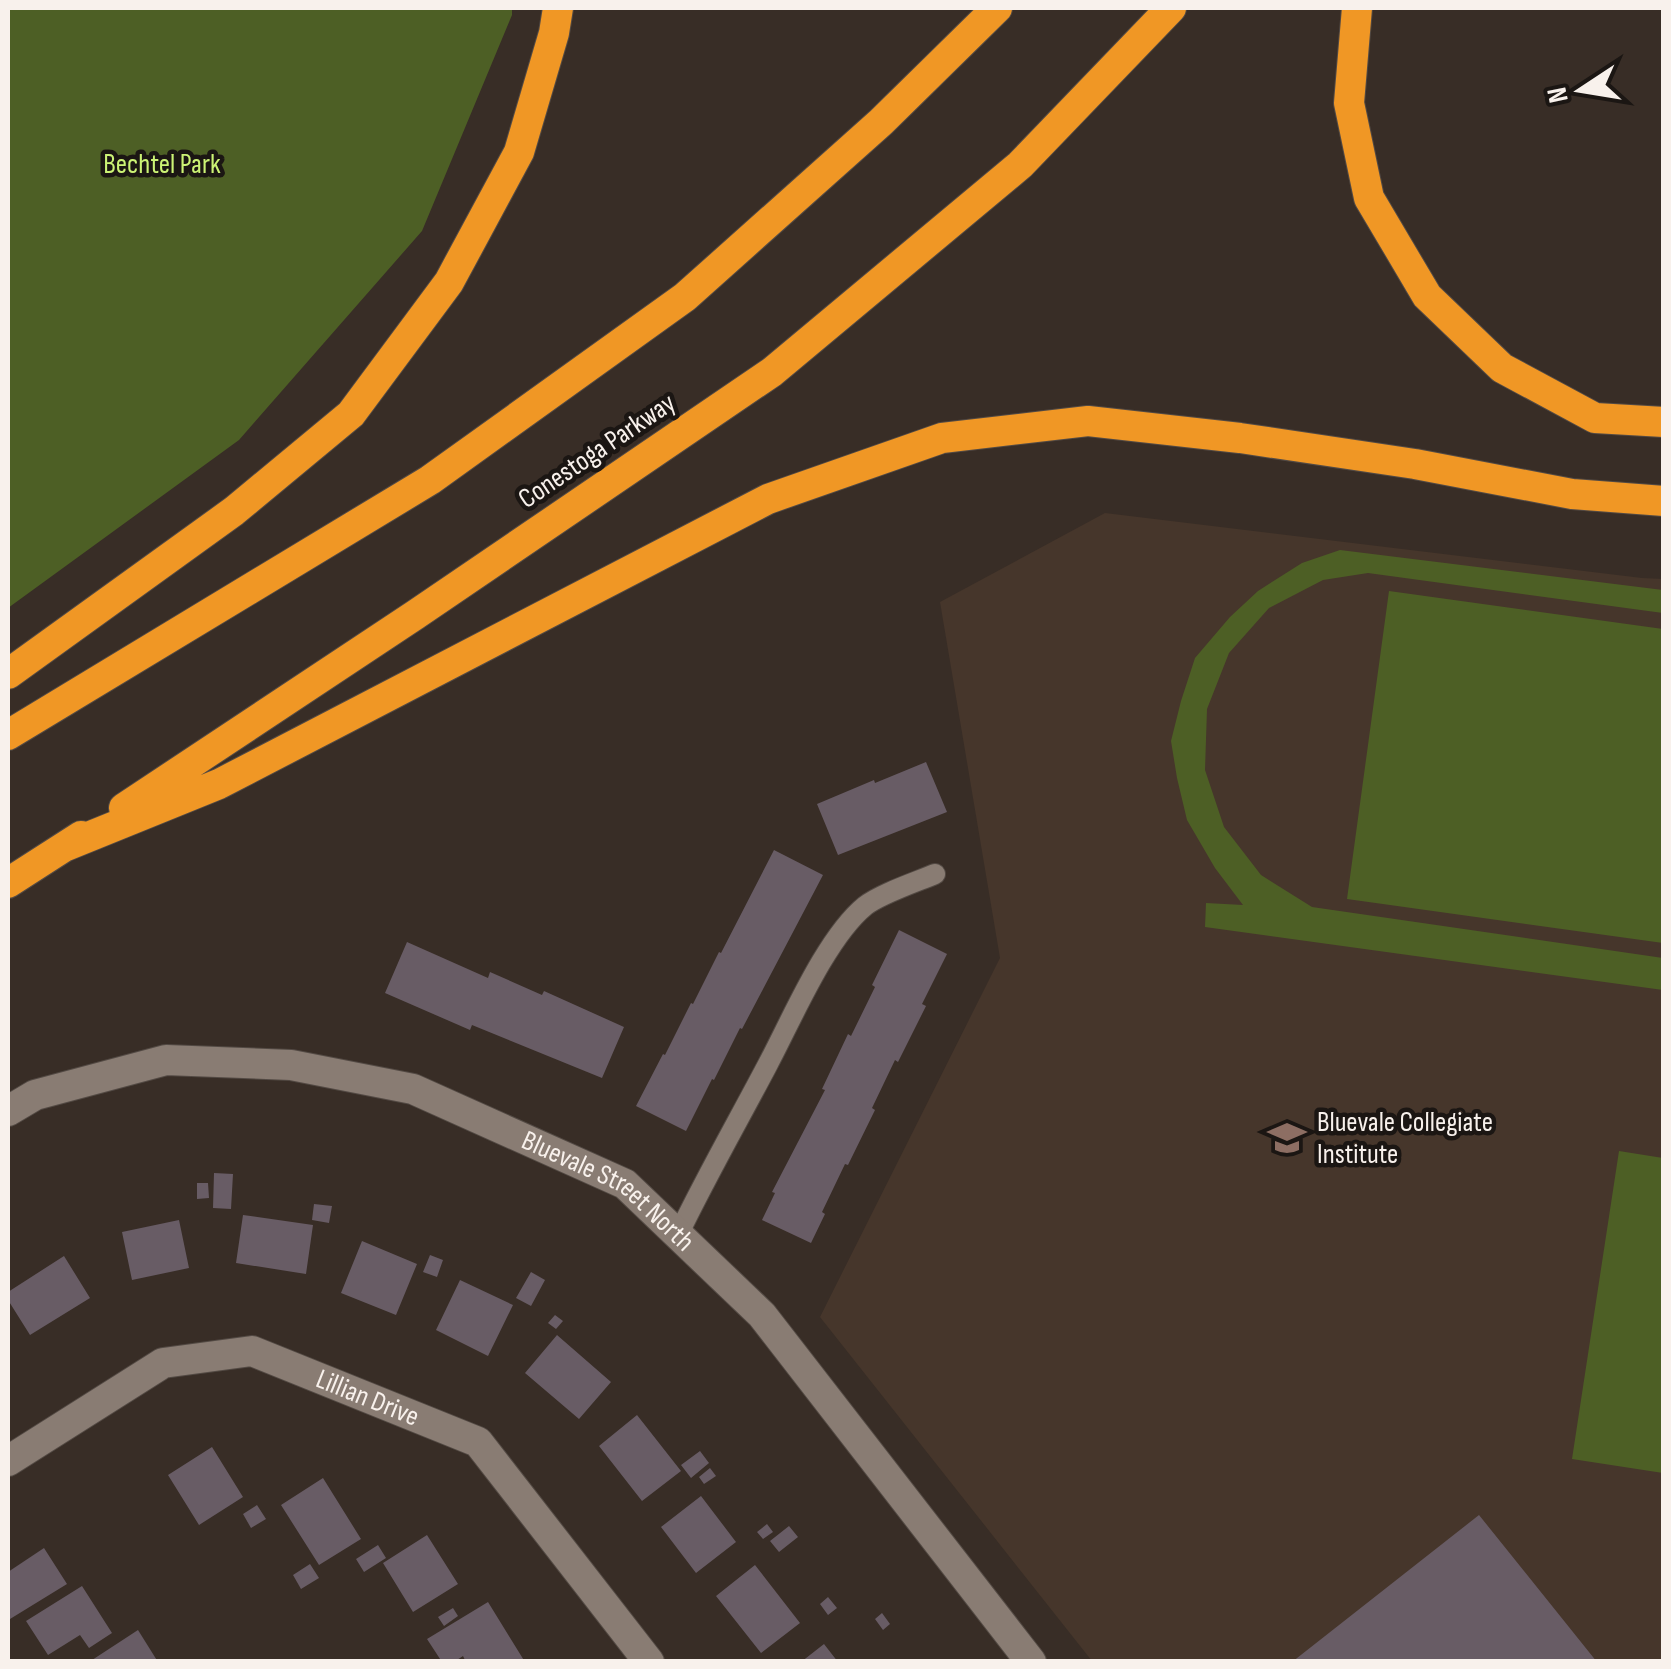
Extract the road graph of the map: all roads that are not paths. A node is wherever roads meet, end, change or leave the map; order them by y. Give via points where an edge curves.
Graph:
1 (558, 8) edge
2 (996, 8) edge
3 (1171, 8) edge
4 (1358, 8) edge
5 (1664, 422) edge
6 (1664, 501) edge
7 (8, 674) edge
8 (8, 735) edge
9 (66, 846) junction
10 (935, 874) dead end
11 (8, 882) edge
12 (8, 1111) edge
13 (678, 1235) junction
14 (8, 1461) edge
15 (649, 1662) edge
16 (1031, 1662) edge

1 - 7 highway via 519,152 449,282 351,414 234,511
2 - 8 highway via 881,122 685,297 430,480
3 - 9 highway, Conestoga Parkway via 1020,165 772,372
4 - 5 highway via 1348,103 1370,198 1426,296 1502,368 1595,418
6 - 9 highway via 1572,494 1415,464 1088,420 942,438 768,499 219,784
9 - 11 highway, Conestoga Parkway
10 - 13 lane via 866,905 844,930
12 - 13 street, Bluevale Street North via 35,1095 166,1060 291,1065 413,1089 625,1184
13 - 16 street, Bluevale Street North via 762,1315
14 - 15 street, Lillian Drive via 163,1363 252,1350 478,1442

